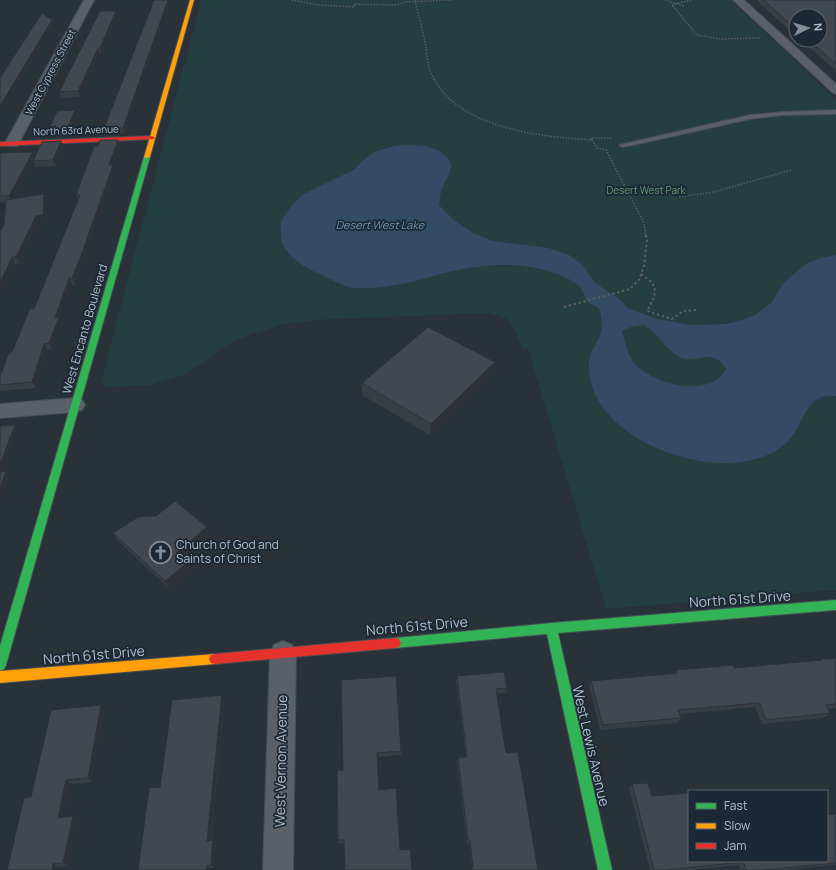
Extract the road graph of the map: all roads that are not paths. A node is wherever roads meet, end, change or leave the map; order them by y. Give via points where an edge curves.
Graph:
1 (89, 0) edge
2 (192, 0) edge
3 (738, 0) edge
4 (836, 90) edge
5 (836, 112) edge
6 (152, 138) junction
7 (12, 143) junction
8 (0, 144) edge
9 (622, 145) dead end
10 (75, 405) junction
11 (0, 411) edge
12 (836, 605) edge
13 (551, 628) junction
14 (283, 653) junction
15 (0, 665) edge
16 (0, 676) edge
17 (278, 870) edge
18 (605, 870) edge

1 - 7 street, West Cypress Street
2 - 6 street, West Encanto Boulevard
3 - 4 street
5 - 9 lane via 751,117
6 - 7 street, North 63rd Avenue
6 - 10 street, West Encanto Boulevard
7 - 8 street, North 63rd Avenue
10 - 11 street
10 - 15 street, West Encanto Boulevard
12 - 13 street, North 61st Drive
13 - 14 street, North 61st Drive
13 - 18 street, West Lewis Avenue
14 - 16 street, North 61st Drive
14 - 17 street, West Vernon Avenue

